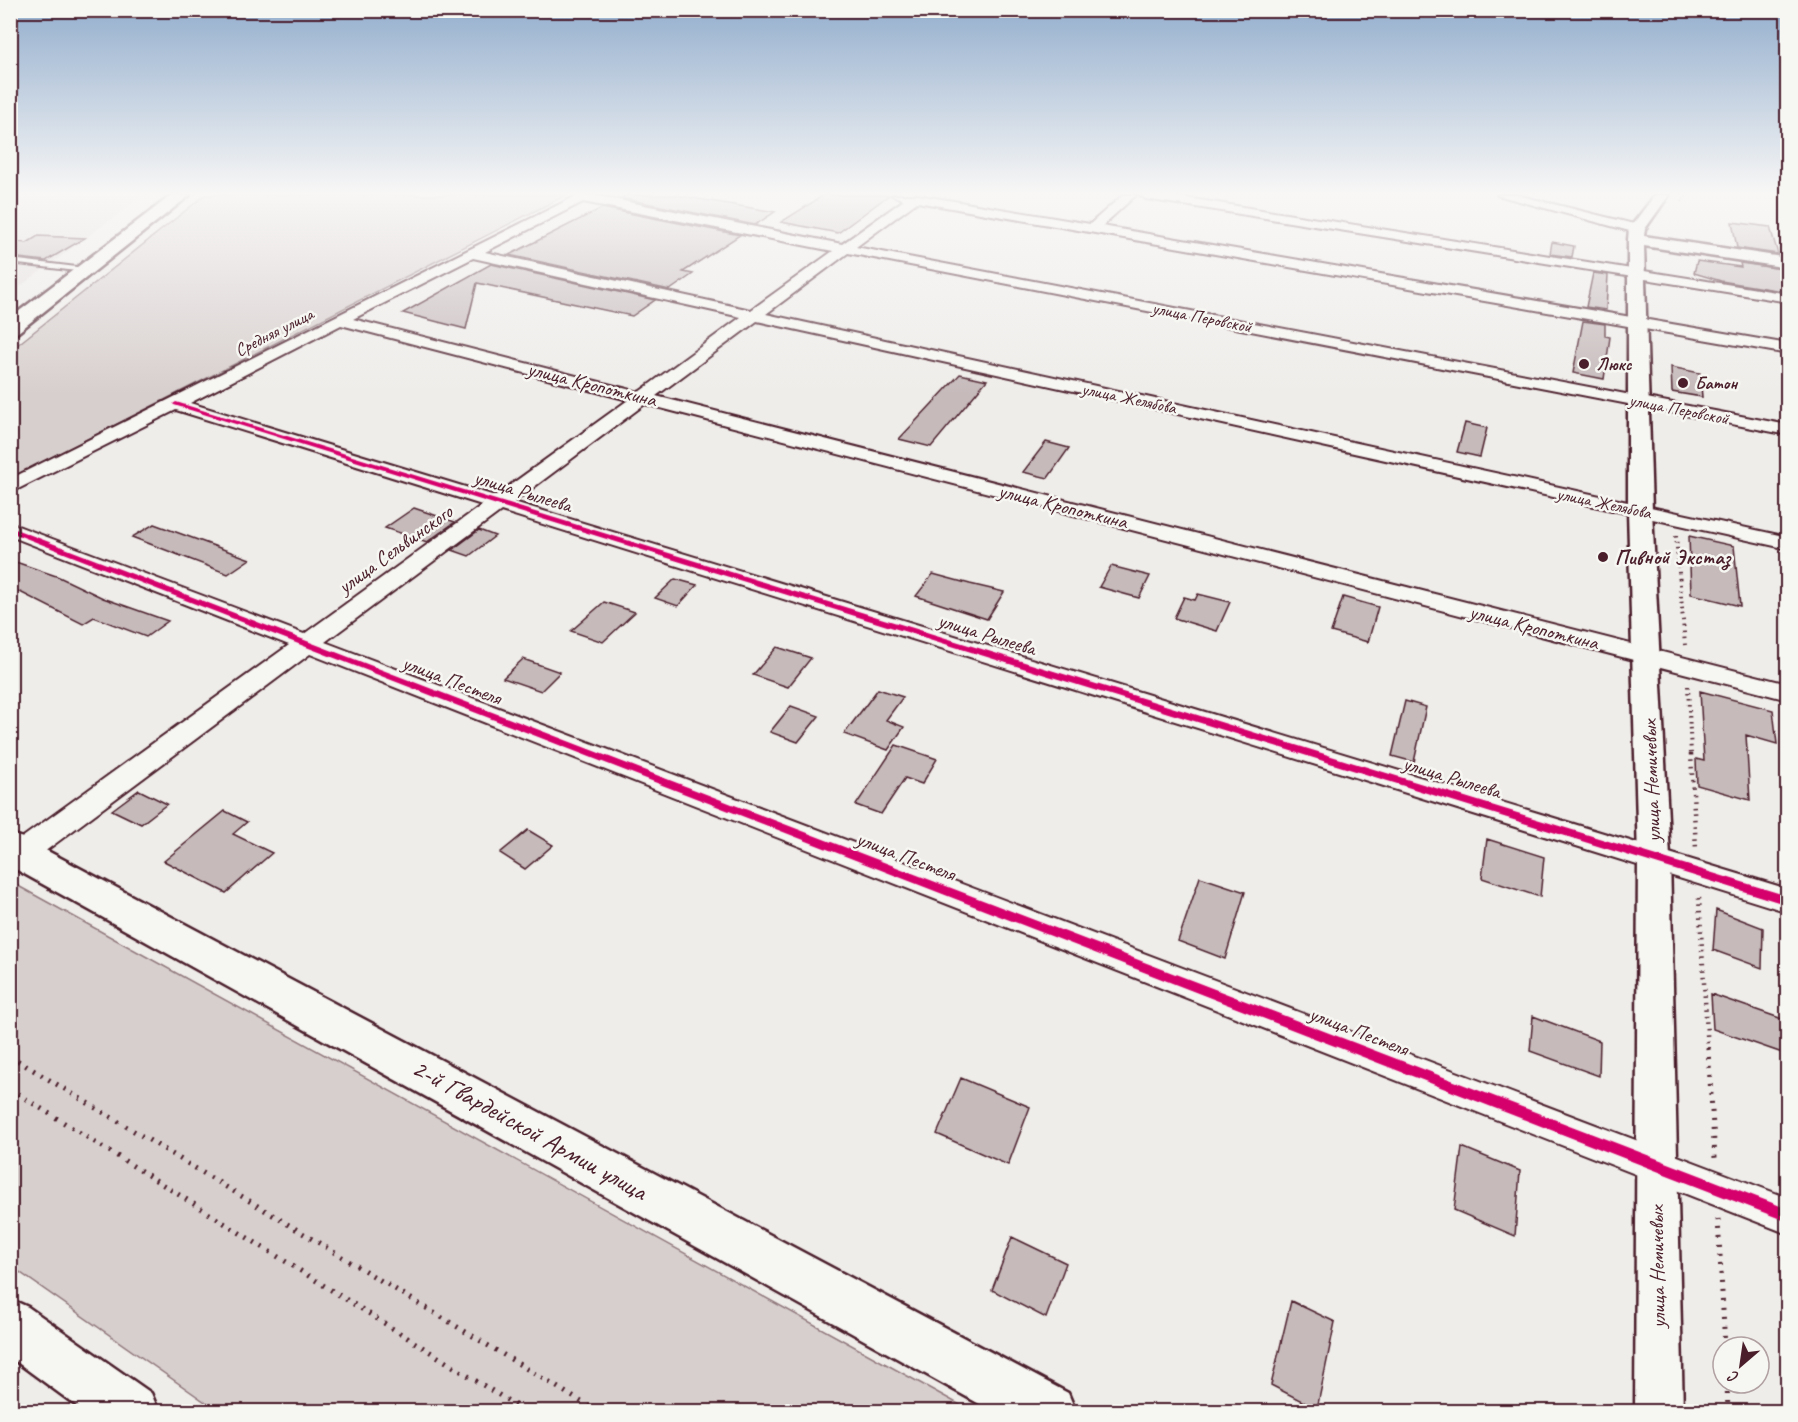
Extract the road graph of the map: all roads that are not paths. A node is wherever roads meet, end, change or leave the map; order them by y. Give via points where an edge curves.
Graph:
1 (13, 261) edge
2 (96, 261) edge
3 (454, 261) edge
4 (510, 261) edge
5 (829, 261) edge
6 (910, 261) edge
7 (1280, 261) edge
8 (1554, 261) edge
9 (1637, 261) edge
10 (85, 270) junction
11 (1637, 275) junction
12 (1788, 298) edge
13 (754, 314) junction
14 (338, 320) junction
15 (1637, 323) junction
16 (13, 325) edge
17 (1788, 349) edge
18 (641, 397) junction
19 (1637, 401) junction
20 (176, 404) junction
21 (1788, 430) edge
22 (10, 487) edge
23 (499, 502) junction
24 (1640, 511) junction
25 (10, 529) edge
26 (1788, 543) edge
27 (307, 644) junction
28 (1646, 656) junction
29 (1788, 692) edge
30 (16, 851) edge
31 (1654, 858) junction
32 (1788, 901) edge
33 (1655, 1165) junction
34 (1788, 1216) edge
35 (10, 1325) edge
36 (132, 1412) edge
37 (1049, 1412) edge
38 (1659, 1412) edge

1 - 10 lane
2 - 10 main road
3 - 14 street, Средняя улица
4 - 13 street, улица Желябова
5 - 13 street, улица Сельвинского
6 - 19 street, улица Перовской
7 - 15 street
8 - 11 street
9 - 11 street, улица Немичевых
10 - 16 main road
11 - 12 street
11 - 15 street, улица Немичевых
13 - 18 street, улица Сельвинского
13 - 24 street, улица Желябова
14 - 18 street, улица Кропоткина
14 - 20 street, Средняя улица
15 - 17 street
15 - 19 street, улица Немичевых
18 - 23 street, улица Сельвинского
18 - 28 street, улица Кропоткина
19 - 21 street, улица Перовской
19 - 24 street, улица Немичевых
20 - 22 street, Средняя улица
20 - 23 street, улица Рылеева
23 - 27 street, улица Сельвинского
23 - 31 street, улица Рылеева
24 - 26 street, улица Желябова
24 - 28 street, улица Немичевых
25 - 27 street, улица Пестеля
27 - 30 street, улица Сельвинского
27 - 33 street, улица Пестеля
28 - 29 street, улица Кропоткина
28 - 31 street, улица Немичевых
30 - 37 main road, 2-й Гвардейской Армии улица
31 - 32 street, улица Рылеева
31 - 33 street, улица Немичевых
33 - 34 street, улица Пестеля
33 - 38 street, улица Немичевых
35 - 36 main road

